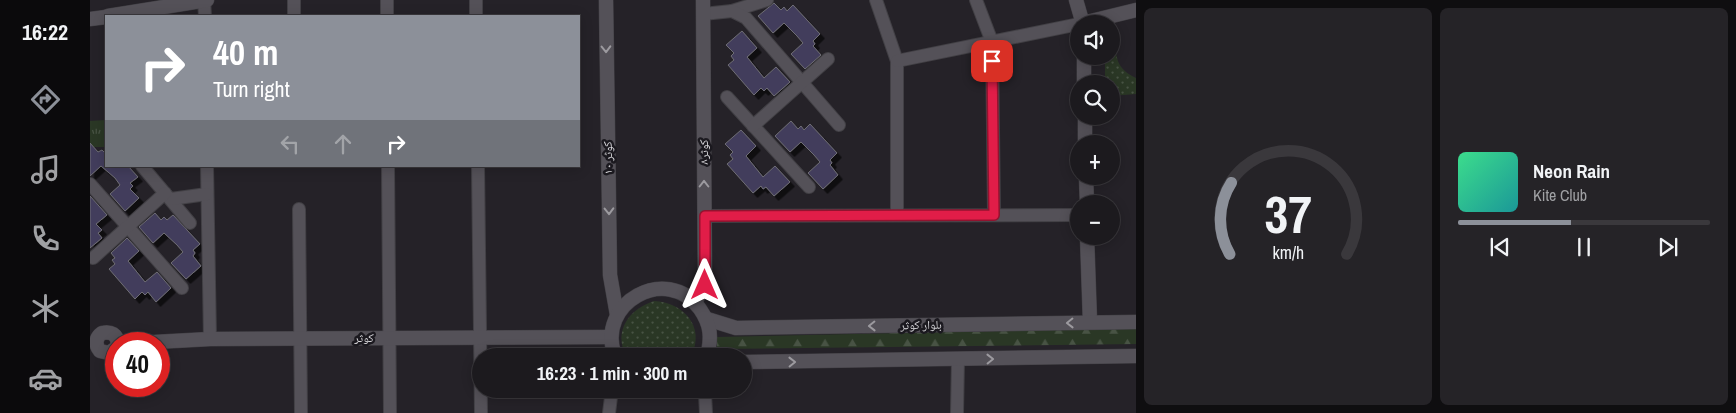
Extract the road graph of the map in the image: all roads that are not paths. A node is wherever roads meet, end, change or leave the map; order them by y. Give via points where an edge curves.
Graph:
1 (206, 0) edge
2 (294, 0) edge
3 (387, 0) edge
4 (476, 0) edge
5 (606, 0) edge
6 (703, 0) edge
7 (767, 0) edge
8 (876, 0) edge
9 (976, 0) edge
10 (1076, 0) edge
11 (1136, 10) edge
12 (732, 11) junction
13 (704, 14) junction
14 (113, 15) edge
15 (205, 15) edge
16 (294, 15) edge
17 (387, 15) edge
18 (476, 15) edge
19 (1079, 15) edge
20 (1116, 15) edge
21 (105, 16) edge
22 (90, 19) edge
23 (1070, 26) edge
24 (992, 42) junction
25 (828, 59) dead end
26 (897, 61) junction
27 (802, 82) junction
28 (727, 97) dead end
29 (839, 125) dead end
30 (753, 126) junction
31 (143, 167) edge
32 (207, 167) edge
33 (388, 167) edge
34 (478, 167) edge
35 (90, 184) edge
36 (809, 187) dead end
37 (207, 194) junction
38 (168, 196) junction
39 (299, 209) dead end
40 (897, 214) junction
41 (994, 215) junction
42 (1070, 215) edge
43 (705, 216) junction
44 (190, 223) dead end
45 (127, 227) junction
46 (1088, 245) edge
47 (93, 258) dead end
48 (182, 288) dead end
49 (694, 302) junction
50 (617, 315) junction
51 (707, 319) junction
52 (1090, 322) junction
53 (1136, 322) edge
54 (96, 332) edge
55 (611, 337) junction
56 (390, 338) junction
57 (481, 338) junction
58 (210, 339) junction
59 (299, 339) junction
60 (170, 341) edge
61 (613, 348) edge
62 (709, 348) edge
63 (95, 352) edge
64 (1136, 356) edge
65 (958, 359) junction
66 (752, 362) edge
67 (611, 398) edge
68 (705, 398) edge
69 (301, 413) edge
70 (390, 413) edge
71 (481, 413) edge
72 (609, 413) edge
73 (706, 413) edge
74 (957, 413) edge

1 - 14 main road
1 - 15 street
2 - 16 street
3 - 17 street
4 - 18 street
5 -> 50 main road, کوثر ۱۰ via 610,275
6 - 13 main road, کوثر۸
7 - 12 street
8 - 26 street
9 - 24 street
10 - 19 main road
11 - 20 main road
12 - 13 street
12 - 27 street via 746,18
43 -> 13 main road, کوثر۸
21 - 22 main road
23 - 24 street
24 - 26 street
24 - 41 street
25 - 27 street
26 - 40 street
27 - 29 street
27 - 30 street
28 - 30 street
30 - 36 street
31 - 38 street
32 - 37 street
33 - 56 street
34 - 57 street
35 - 45 street
37 - 38 street
37 - 58 street
38 - 44 street
38 - 45 street
39 - 59 street
40 - 41 street
40 - 43 street
41 - 42 street
43 - 49 main road, کوثر۸ via 705,285
45 - 47 street
45 - 48 street
46 - 52 main road
49 - 50 main road via 672,290 659,289 634,296
49 - 51 main road
50 - 55 main road
52 -> 51 main road, بلوار کوثر via 736,328
51 - 62 main road
52 - 53 main road, بلوار کوثر
54 - 63 main road
55 - 57 main road, کوثر
55 - 61 main road
56 - 57 main road, کوثر
56 - 59 main road, کوثر
56 - 70 street
57 - 71 street
58 - 59 main road, کوثر
58 - 60 main road, کوثر
59 - 69 street
65 -> 64 main road
66 -> 65 main road
65 - 74 street
67 - 72 street
68 - 73 street

